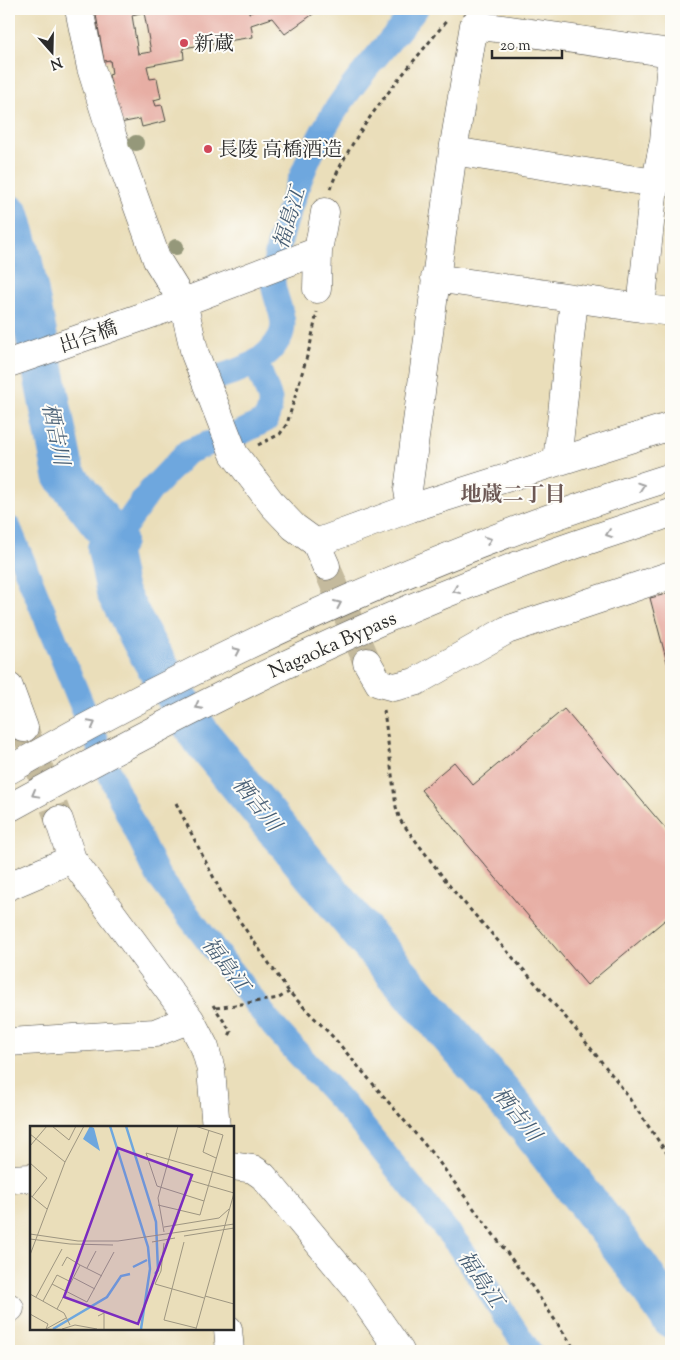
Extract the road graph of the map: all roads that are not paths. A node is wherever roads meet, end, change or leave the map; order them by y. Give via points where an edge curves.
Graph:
1 (79, 9) edge
2 (671, 53) edge
3 (671, 62) edge
4 (668, 141) edge
5 (453, 151) junction
6 (655, 183) junction
7 (325, 212) road end
8 (313, 253) junction
9 (436, 278) junction
10 (317, 289) road end
11 (574, 299) junction
12 (175, 305) junction
13 (641, 308) junction
14 (671, 312) edge
15 (9, 363) edge
16 (671, 426) edge
17 (558, 462) junction
18 (671, 477) edge
19 (410, 508) junction
20 (671, 513) edge
21 (671, 575) edge
22 (373, 672) tunnel mouth
23 (10, 693) edge
24 (24, 728) tunnel mouth
25 (9, 770) edge
26 (9, 808) edge
27 (59, 820) tunnel mouth
28 (72, 859) junction
29 (9, 886) edge
30 (190, 1019) junction
31 (9, 1042) edge
32 (216, 1126) edge
33 (234, 1166) edge
34 (30, 1178) edge
35 (9, 1179) edge
36 (228, 1330) edge
37 (230, 1351) edge
38 (400, 1351) edge

1 - 12 main road via 91,68
2 - 5 main road via 474,25
3 - 4 main road
4 - 6 main road
5 - 6 main road
5 - 9 main road
6 - 13 main road
7 - 8 main road
8 - 10 main road
8 - 12 main road, 出合橋
9 - 11 main road
9 - 19 main road via 408,490
11 - 13 main road
11 - 17 main road
12 - 15 main road, 出合橋
12 - 19 main road via 234,454 273,505 321,554
13 - 14 main road
16 - 17 main road
17 - 19 main road
25 -> 18 main road, Nagaoka Bypass via 194,671 294,624 498,536
20 -> 26 main road, Nagaoka Bypass via 504,570 306,655 214,698
21 - 22 main road via 507,630 415,682 394,687
23 - 24 main road
27 - 28 main road
28 - 29 main road
28 - 30 main road
30 - 31 main road via 155,1033
30 - 32 main road via 205,1048 211,1070
33 - 38 main road via 253,1169 263,1176 356,1288
34 - 35 main road
36 - 37 main road

